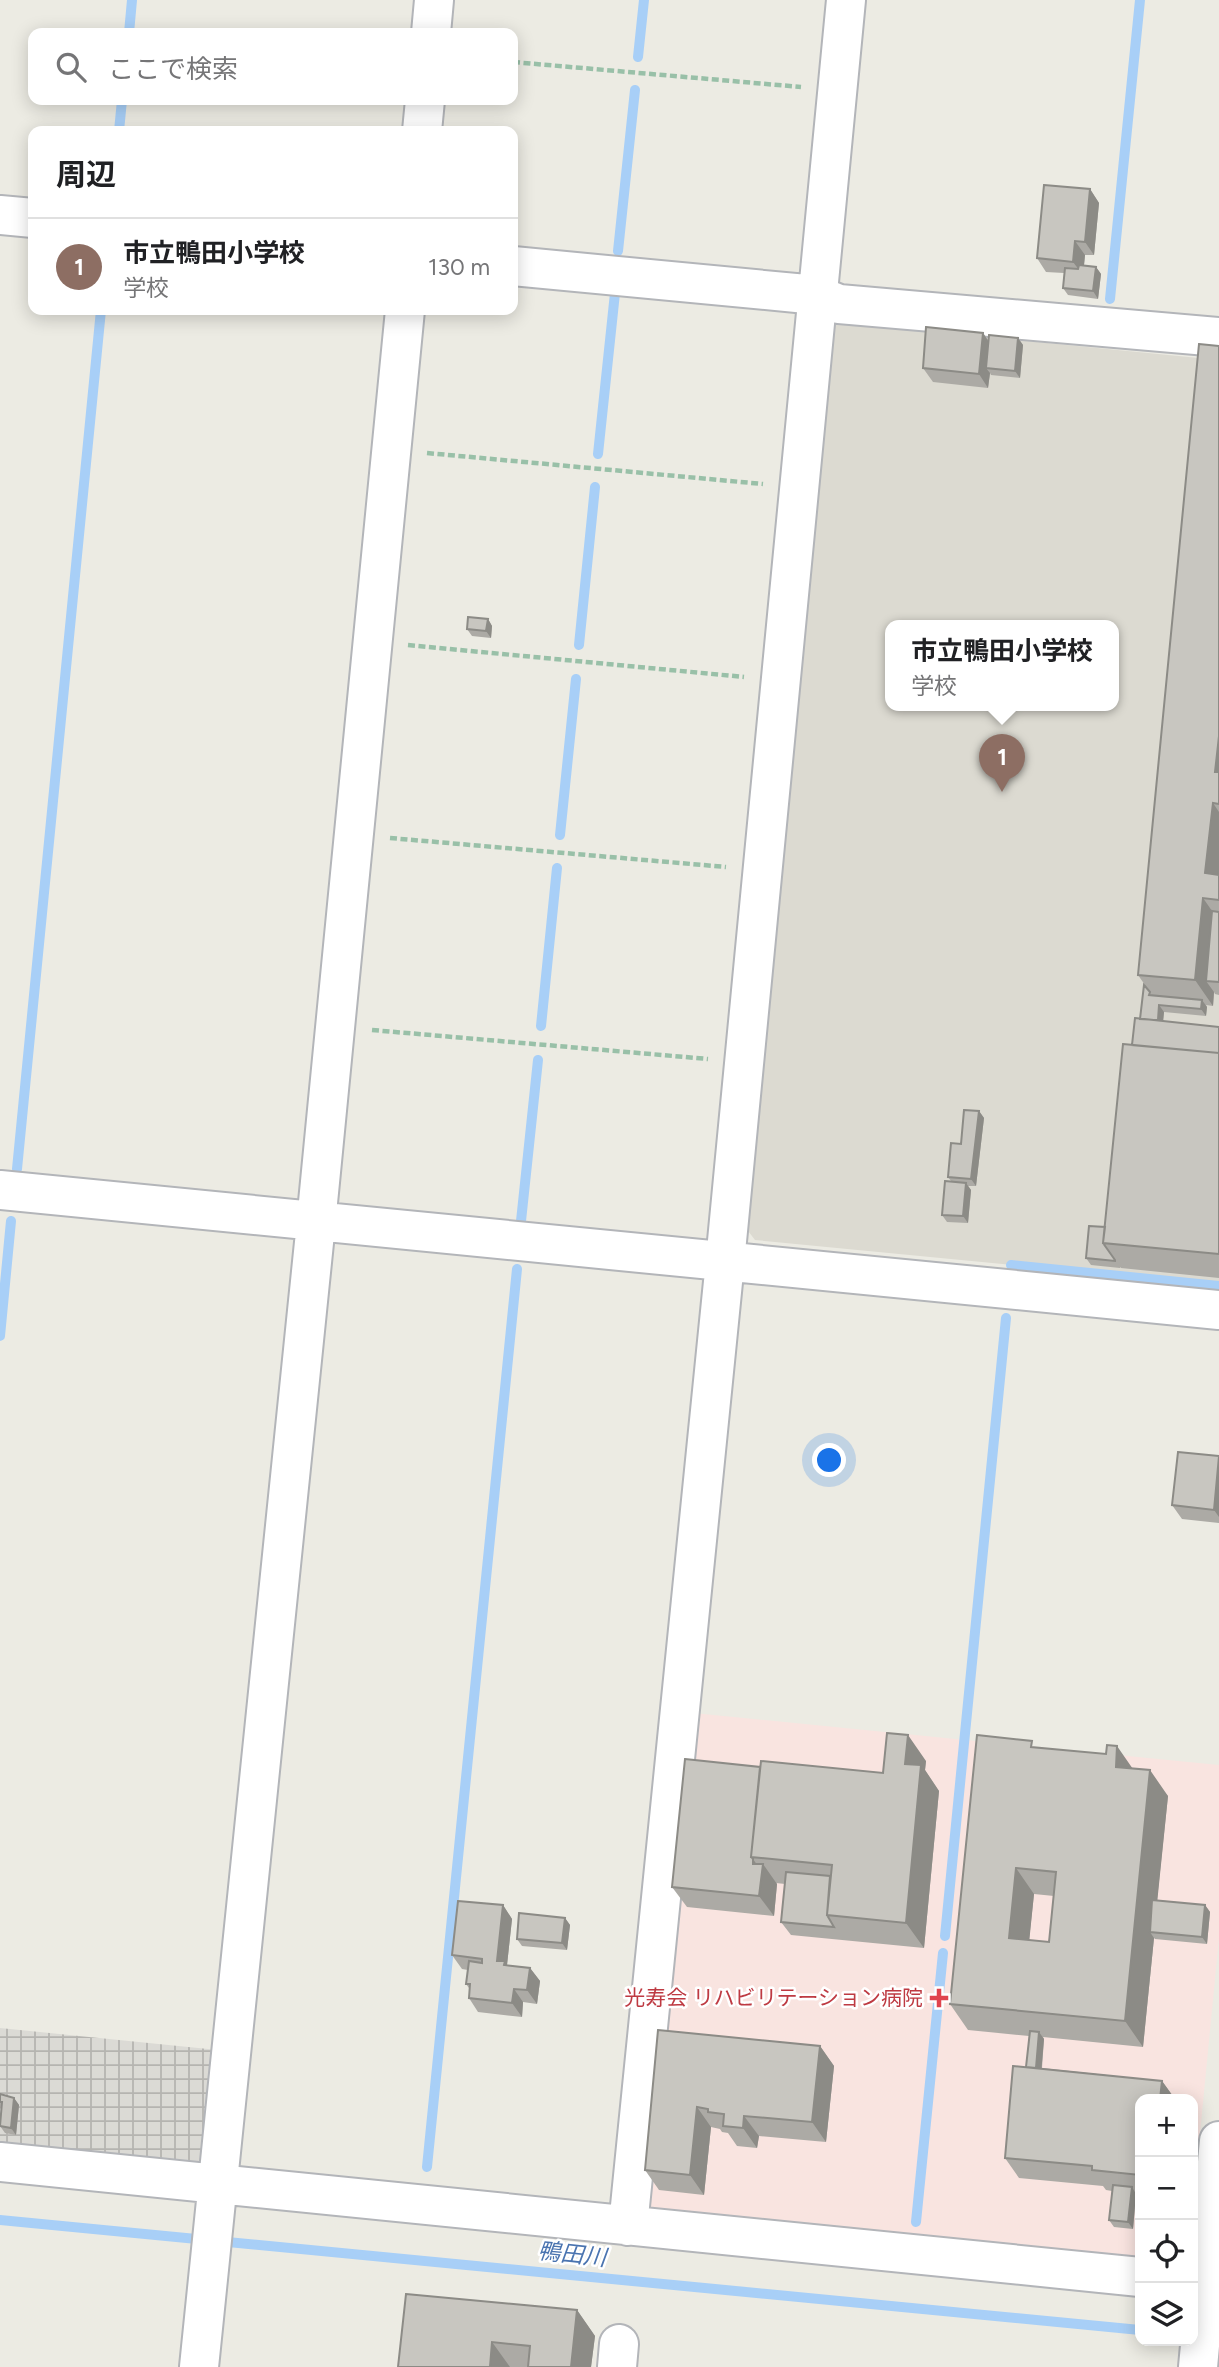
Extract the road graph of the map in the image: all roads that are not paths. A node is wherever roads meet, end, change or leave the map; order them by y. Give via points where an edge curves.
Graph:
1 (434, 0) edge
2 (846, 0) edge
3 (431, 28) edge
4 (425, 105) edge
5 (422, 126) edge
6 (0, 215) edge
7 (28, 218) edge
8 (518, 266) edge
9 (817, 295) junction
10 (404, 315) edge
11 (1219, 337) edge
12 (0, 1190) edge
13 (316, 1223) junction
14 (725, 1262) junction
15 (1219, 1310) edge
16 (1219, 2141) edge
17 (0, 2162) edge
18 (216, 2195) junction
19 (628, 2225) junction
20 (1135, 2276) edge
21 (1205, 2289) edge
22 (199, 2367) edge
23 (1198, 2367) edge

1 - 3 street
2 - 9 street
4 - 5 street
6 - 7 street
8 - 9 street
9 - 11 street via 839,304
9 - 14 street
10 - 13 street
12 - 13 street
13 - 14 street
13 - 18 street
14 - 15 street
14 - 19 street
16 - 21 street
17 - 18 street
18 - 19 street
18 - 22 street
19 - 20 street
21 - 23 street

